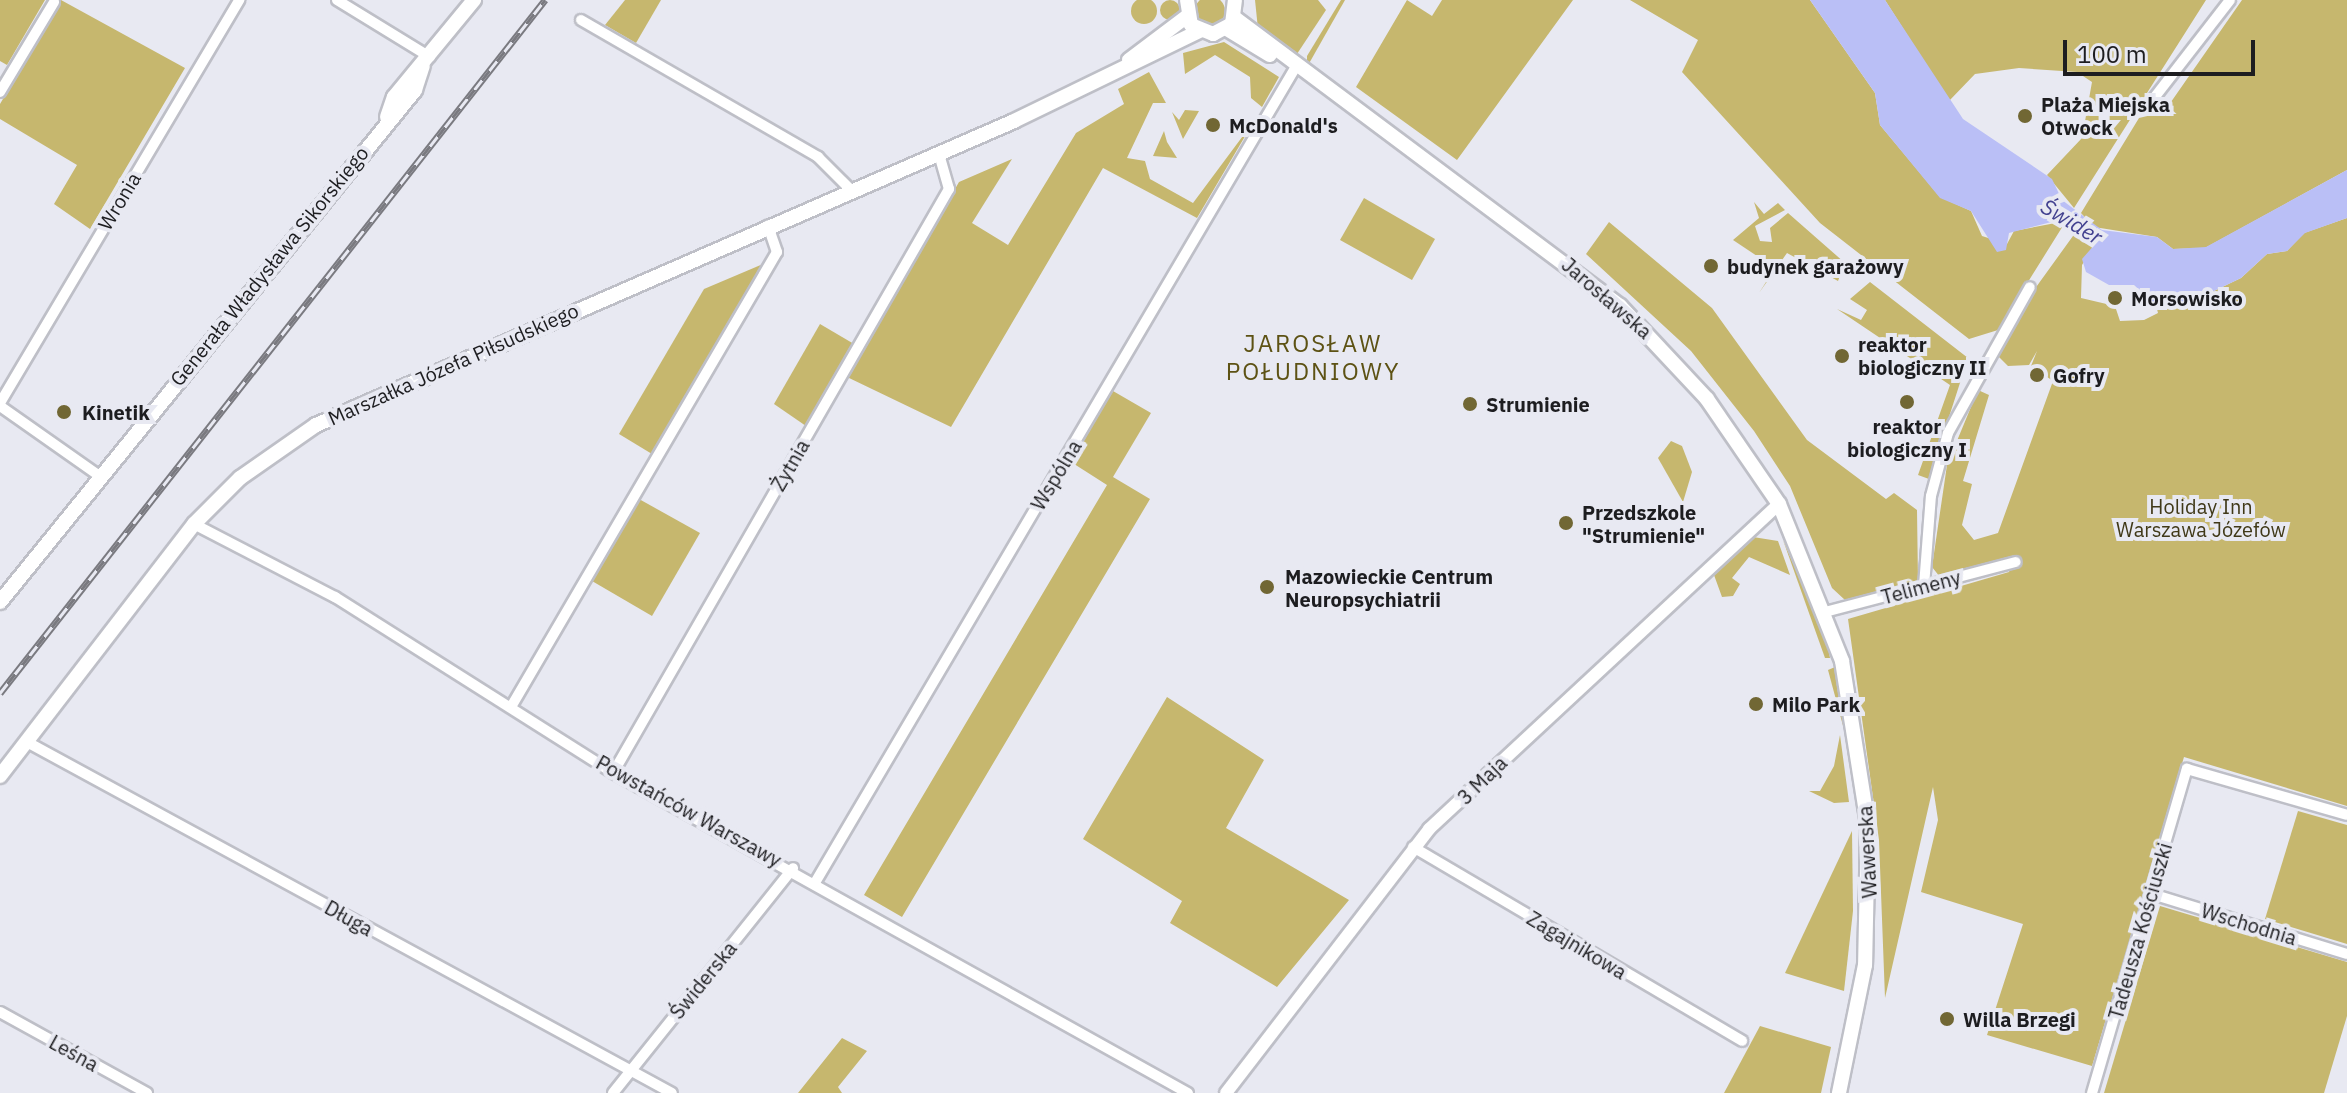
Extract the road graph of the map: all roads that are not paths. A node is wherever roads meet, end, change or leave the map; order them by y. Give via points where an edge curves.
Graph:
1 (239, 0) edge
2 (337, 0) edge
3 (474, 0) edge
4 (1235, 0) edge
5 (2230, 0) edge
6 (54, 2) edge
7 (1186, 5) edge
8 (581, 20) dead end
9 (1231, 23) junction
10 (1199, 31) junction
11 (426, 61) junction
12 (1295, 68) junction
13 (1092, 84) junction
14 (0, 92) edge
15 (2154, 98) dead end
16 (939, 153) junction
17 (851, 190) junction
18 (768, 226) junction
19 (2030, 287) dead end
20 (0, 404) edge
21 (101, 477) junction
22 (1779, 504) junction
23 (194, 524) junction
24 (2016, 562) dead end
25 (1924, 586) junction
26 (0, 602) edge
27 (1825, 612) junction
28 (511, 707) junction
29 (27, 742) junction
30 (613, 773) junction
31 (0, 776) edge
32 (2347, 815) edge
33 (1413, 847) junction
34 (793, 868) junction
35 (816, 881) junction
36 (2152, 894) junction
37 (2347, 954) edge
38 (0, 1012) edge
39 (1742, 1041) dead end
40 (631, 1070) junction
41 (147, 1093) edge
42 (613, 1093) edge
43 (672, 1093) edge
44 (1188, 1093) edge
45 (1226, 1093) edge
46 (1839, 1093) edge
47 (2092, 1093) edge

1 - 20 street, Wronia
2 - 11 street
3 - 11 main road, Generała Władysława Sikorskiego
4 - 9 main road
5 - 15 street
6 - 14 street
7 - 10 main road
7 - 13 main road, Marszałka Józefa Piłsudskiego
8 - 17 street via 818,157
9 - 10 main road
9 - 12 main road, Jarosławska
10 - 13 main road, Marszałka Józefa Piłsudskiego
11 - 21 main road, Generała Władysława Sikorskiego
12 - 22 main road, Jarosławska via 1514,221 1620,306 1707,399
12 - 35 street, Wspólna
13 - 16 main road, Marszałka Józefa Piłsudskiego
16 - 17 main road, Marszałka Józefa Piłsudskiego
16 - 30 street, Żytnia via 949,189
17 - 18 main road, Marszałka Józefa Piłsudskiego
18 - 23 main road, Marszałka Józefa Piłsudskiego via 341,411 252,469
18 - 28 street via 777,252
19 - 25 street via 1948,433 1931,496
20 - 21 street
21 - 26 main road, Generała Władysława Sikorskiego
22 - 27 main road, Jarosławska
22 - 33 street, 3 Maja
23 - 28 street, Powstańców Warszawy via 335,597
23 - 29 main road, Marszałka Józefa Piłsudskiego
24 - 25 street, Telimeny
25 - 27 street, Telimeny
27 - 46 main road, Wawerska via 1854,717 1870,870 1865,965
28 - 30 street, Powstańców Warszawy
29 - 31 main road, Marszałka Józefa Piłsudskiego
29 - 40 street, Długa
30 - 34 street, Powstańców Warszawy
32 - 36 street, Tadeusza Kościuszki via 2187,769
33 - 39 street, Zagajnikowa
33 - 45 street, 3 Maja
34 - 35 street, Powstańców Warszawy
34 - 40 street, Świderska
35 - 44 street, Powstańców Warszawy
36 - 37 street, Wschodnia
36 - 47 street, Tadeusza Kościuszki
38 - 41 street, Leśna
40 - 42 street, Świderska
40 - 43 street, Długa

